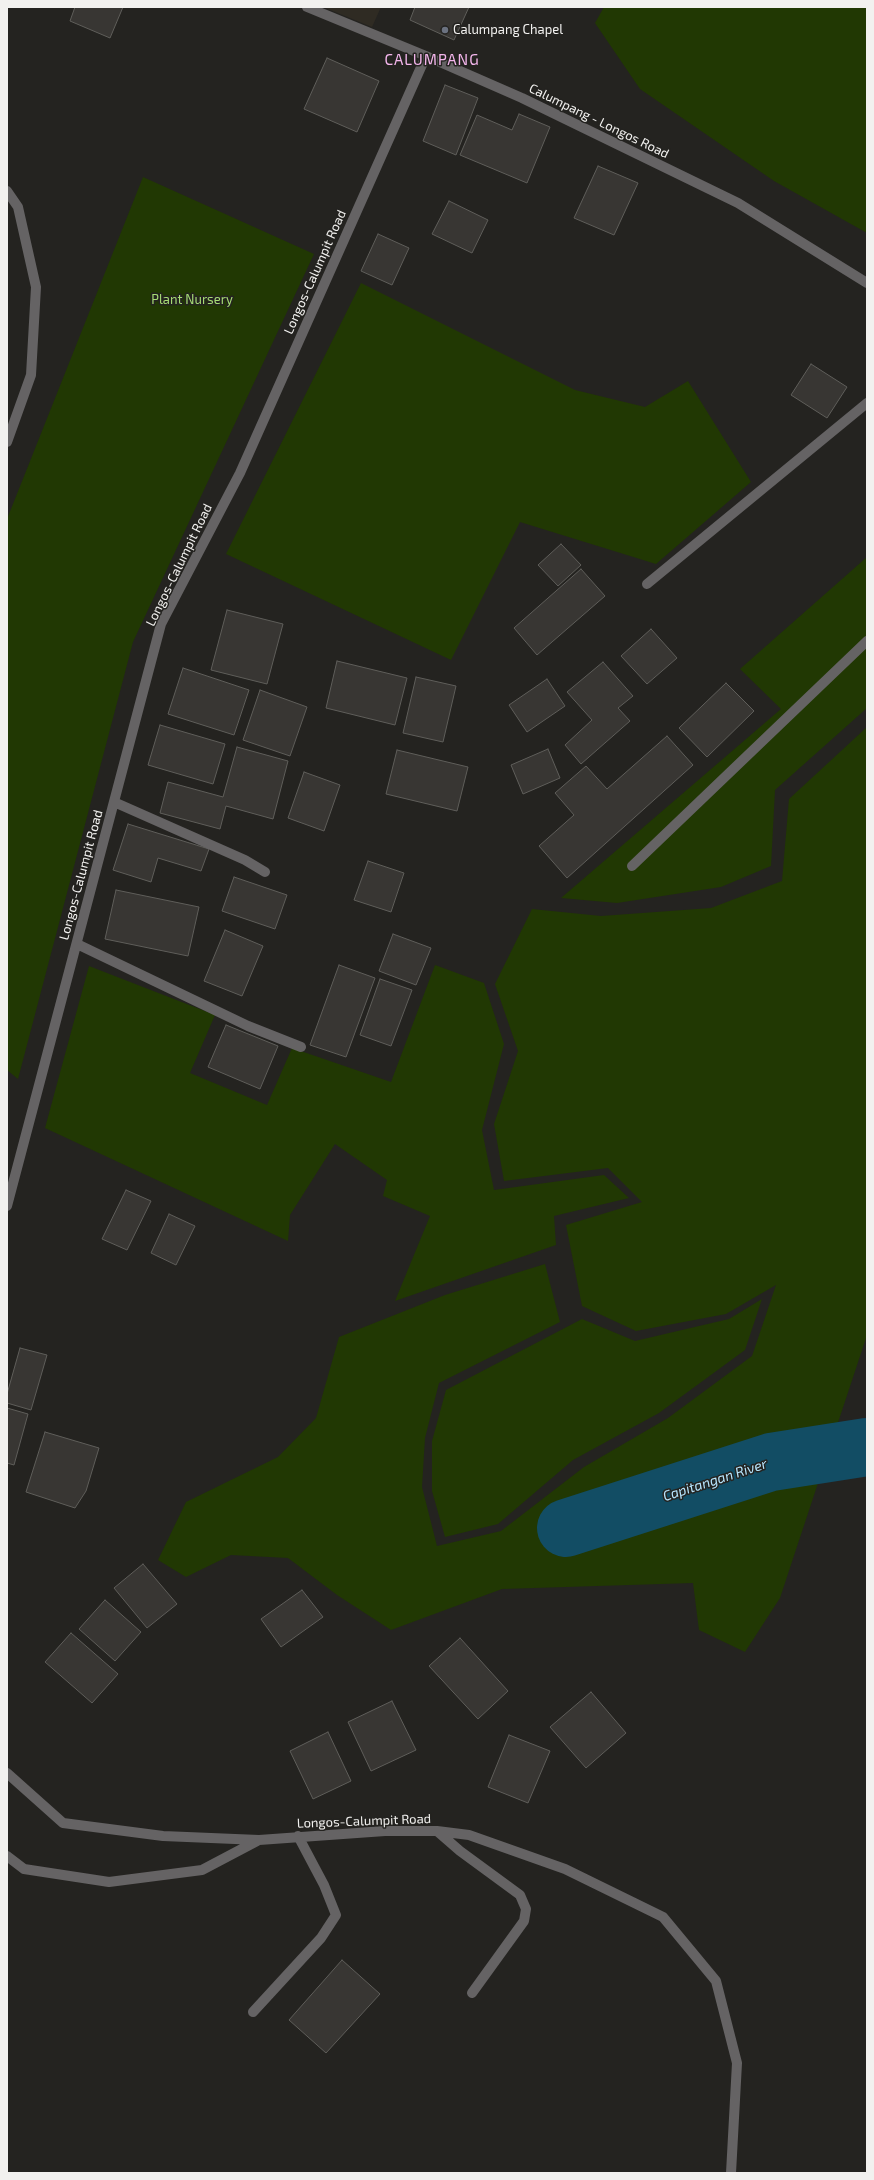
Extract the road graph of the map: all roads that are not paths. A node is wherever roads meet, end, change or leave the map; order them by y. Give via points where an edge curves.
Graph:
1 (307, 7) edge
2 (426, 56) junction
3 (7, 191) edge
4 (867, 283) edge
5 (867, 403) edge
6 (7, 442) edge
7 (647, 584) dead end
8 (867, 641) edge
9 (114, 802) junction
10 (632, 866) dead end
11 (265, 872) dead end
12 (77, 944) junction
13 (301, 1047) dead end
14 (7, 1206) edge
15 (7, 1773) edge
16 (437, 1831) junction
17 (298, 1836) junction
18 (259, 1840) junction
19 (7, 1856) edge
20 (472, 1993) dead end
21 (253, 2012) dead end
22 (731, 2173) edge

1 - 2 street, Calumpang - Longos Road
2 - 4 street, Calumpang - Longos Road via 522,98 738,203
2 - 9 street, Longos-Calumpit Road via 240,473 161,624
3 - 6 street via 18,207 36,287 31,375
5 - 7 street
8 - 10 street
9 - 11 street via 245,860
9 - 12 street, Longos-Calumpit Road
12 - 13 street via 248,1026
12 - 14 street, Longos-Calumpit Road
15 - 18 street, Longos-Calumpit Road via 63,1823 163,1836
16 - 17 street, Longos-Calumpit Road
16 - 20 street via 460,1852 520,1895 526,1909 524,1922
16 - 22 street, Longos-Calumpit Road via 469,1835 565,1869 663,1917 716,1981 737,2063
17 - 18 street, Longos-Calumpit Road
17 - 21 street via 324,1885 336,1916 321,1938
18 - 19 street via 202,1870 109,1882 24,1870

